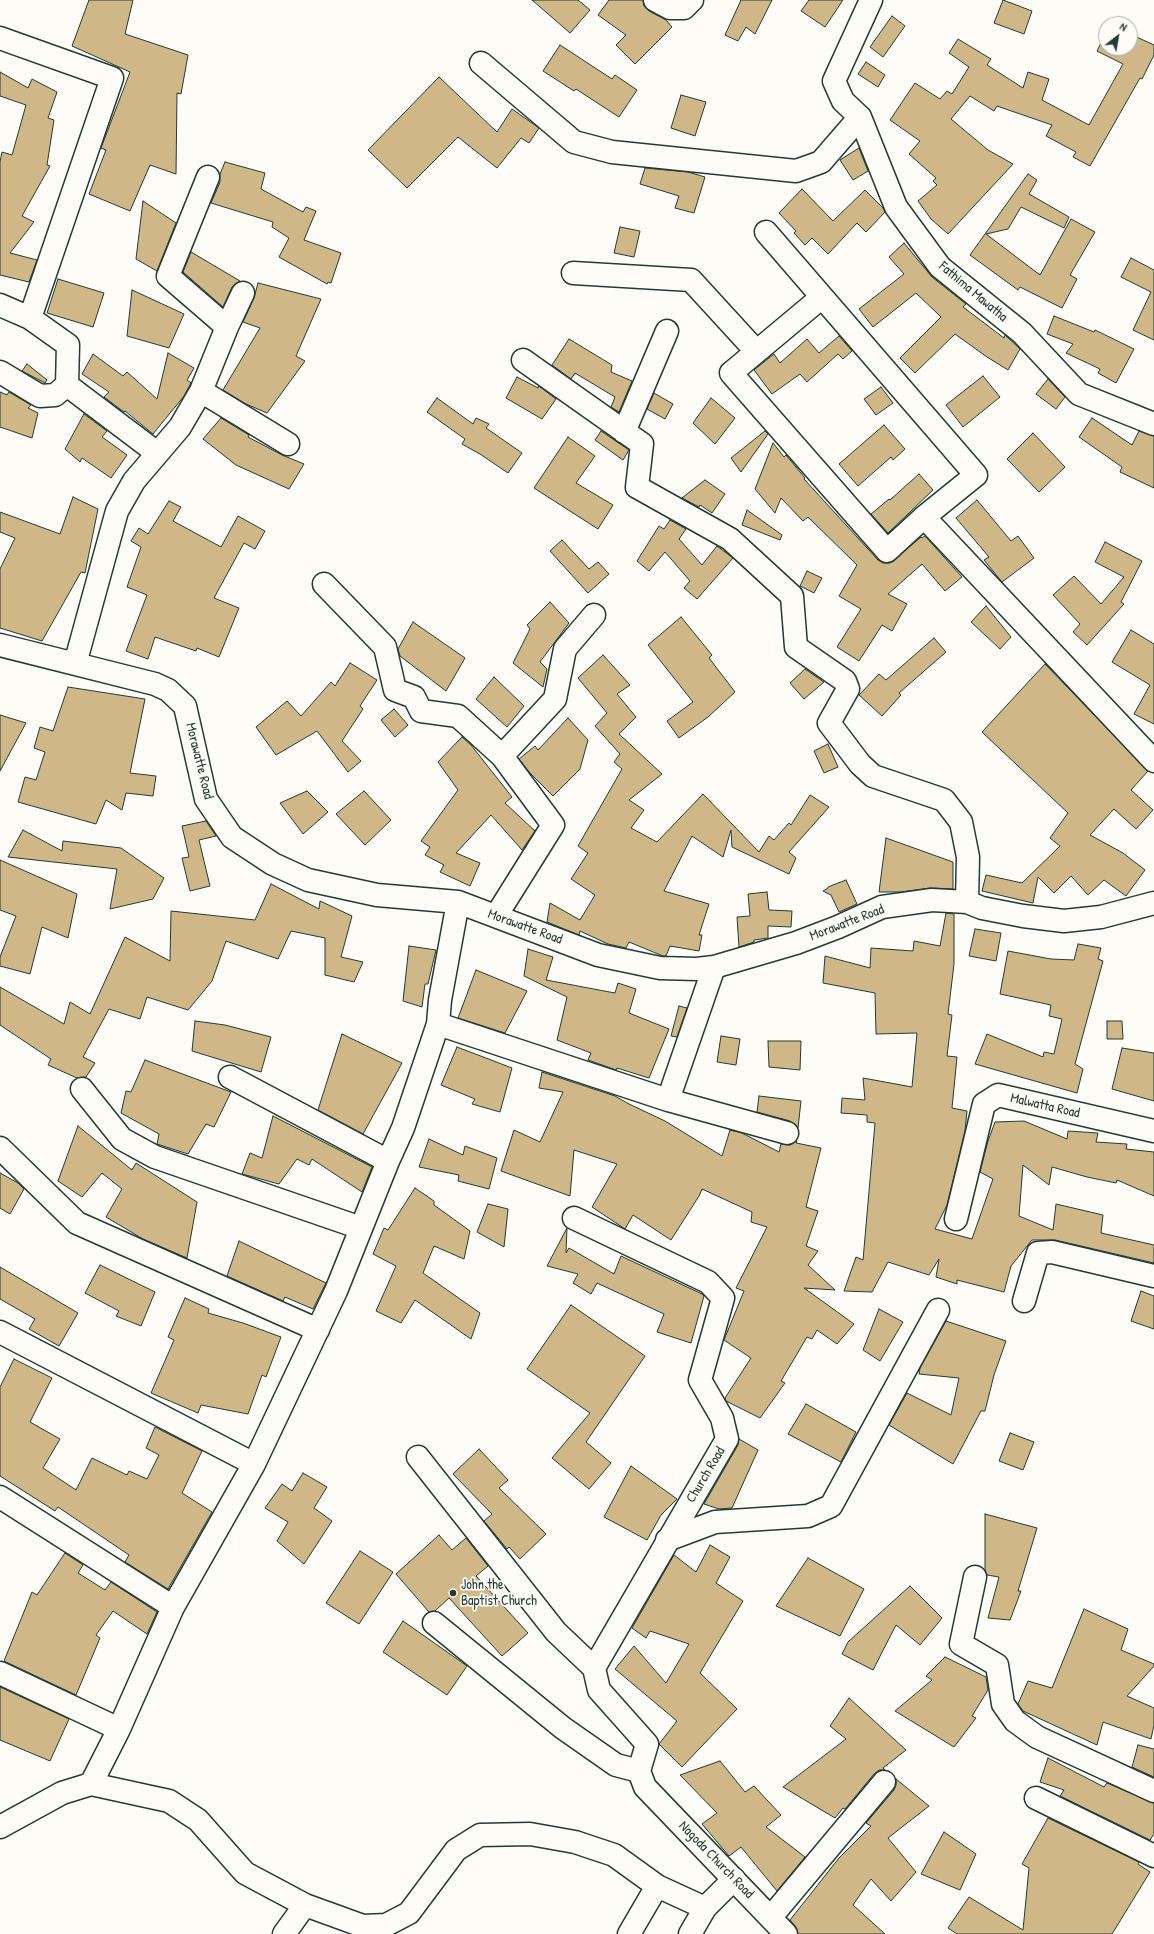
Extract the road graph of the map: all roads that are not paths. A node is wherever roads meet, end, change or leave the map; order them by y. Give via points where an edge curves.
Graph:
1 (655, 0) edge
2 (692, 0) edge
3 (867, 1) edge
4 (0, 38) edge
5 (481, 63) dead end
6 (860, 117) junction
7 (208, 177) dead end
8 (766, 232) dead end
9 (573, 273) dead end
10 (243, 293) dead end
11 (822, 297) junction
12 (0, 305) edge
13 (30, 318) junction
14 (227, 327) junction
15 (667, 331) dead end
16 (756, 351) junction
17 (523, 360) dead end
18 (0, 372) edge
19 (67, 385) junction
20 (201, 391) junction
21 (1154, 424) edge
22 (624, 432) junction
23 (288, 444) dead end
24 (157, 453) junction
25 (924, 517) junction
26 (324, 584) dead end
27 (594, 615) dead end
28 (1, 648) edge
29 (74, 664) junction
30 (502, 756) junction
31 (1153, 758) edge
32 (458, 902) junction
33 (967, 902) junction
34 (1154, 903) edge
35 (496, 916) junction
36 (714, 967) junction
37 (438, 1024) junction
38 (230, 1077) dead end
39 (82, 1089) dead end
40 (668, 1100) junction
41 (1154, 1131) edge
42 (787, 1133) dead end
43 (0, 1148) edge
44 (388, 1161) junction
45 (574, 1218) dead end
46 (956, 1219) dead end
47 (361, 1228) junction
48 (1154, 1276) edge
49 (1024, 1301) dead end
50 (938, 1310) dead end
51 (318, 1330) junction
52 (0, 1332) edge
53 (418, 1458) dead end
54 (254, 1464) junction
55 (0, 1496) edge
56 (667, 1540) junction
57 (975, 1577) dead end
58 (173, 1607) junction
59 (434, 1623) dead end
60 (594, 1668) junction
61 (0, 1673) edge
62 (119, 1729) junction
63 (642, 1779) junction
64 (884, 1782) dead end
65 (91, 1784) junction
66 (1154, 1790) edge
67 (1036, 1798) dead end
68 (0, 1827) edge
69 (1154, 1856) edge
70 (734, 1879) junction
71 (657, 1886) junction
72 (305, 1905) junction
73 (705, 1908) junction
74 (771, 1917) junction
75 (284, 1934) edge
76 (629, 1934) edge
77 (690, 1934) edge
78 (786, 1934) edge

1 - 2 street via 670,8 684,8
3 - 6 street, Fathima Mawatha via 834,81 843,101
4 - 13 street via 112,78
5 - 6 street via 574,142 612,152 796,171 821,162
6 - 21 street, Fathima Mawatha via 896,207 940,267 1022,333 1079,394
7 - 14 street via 168,276
8 - 11 street
9 - 16 street via 691,280
10 - 14 street
11 - 16 street
11 - 25 street via 976,475
12 - 13 street
13 - 19 street via 68,345
14 - 20 street
15 - 22 street
16 - 25 street via 731,373 887,551
17 - 22 street
18 - 19 street via 40,396 55,395
19 - 24 street
20 - 23 street
20 - 24 street via 180,427
22 - 33 street via 642,444 637,487 730,539 792,596 796,647 845,681 848,689 829,723 860,764 873,776 944,800 951,807 961,822 968,857
24 - 29 street via 134,481 117,511
25 - 31 street
26 - 30 street via 385,647 395,690 414,697 422,711 458,716
27 - 30 street via 565,650 555,700
28 - 29 street, Morawatte Road
29 - 32 street, Morawatte Road via 155,684 168,690 185,706 206,799 232,837 273,864 308,880 377,895
30 - 35 street via 552,825
32 - 35 street, Morawatte Road
32 - 37 street
33 - 34 street, Morawatte Road via 982,908 1064,921 1101,917
33 - 36 street, Morawatte Road via 932,900 882,907 796,943
35 - 36 street, Morawatte Road via 598,955 660,968
36 - 40 street
37 - 40 street
37 - 44 street via 403,1128
38 - 44 street
39 - 47 street via 122,1139 155,1157
40 - 42 street
41 - 46 street, Malwatta Road via 998,1095 984,1104
43 - 51 street via 77,1223
44 - 47 street
45 - 56 street, Church Road via 708,1282 723,1298 700,1380 722,1418 727,1439
47 - 51 street
48 - 49 street via 1052,1252 1038,1253
50 - 56 street via 831,1506 808,1516 715,1522
51 - 54 street
52 - 54 street
53 - 60 street via 556,1632
54 - 58 street
55 - 58 street
56 - 60 street, Church Road
57 - 66 street via 962,1644 997,1665 1003,1704 1015,1721 1036,1737
58 - 62 street
59 - 63 street via 563,1728 616,1765
60 - 63 street via 599,1690 647,1744
61 - 62 street
62 - 65 street
63 - 70 street, Nagoda Church Road
64 - 74 street
65 - 68 street via 62,1793
65 - 72 street via 170,1801 198,1820 245,1873
67 - 69 street
70 - 73 street
70 - 74 street, Nagoda Church Road
71 - 72 street via 614,1855 575,1842 530,1834 480,1835 456,1850 409,1913 386,1925 363,1926
71 - 73 street
71 - 76 street
72 - 75 street
73 - 77 street
74 - 78 street, Nagoda Church Road

